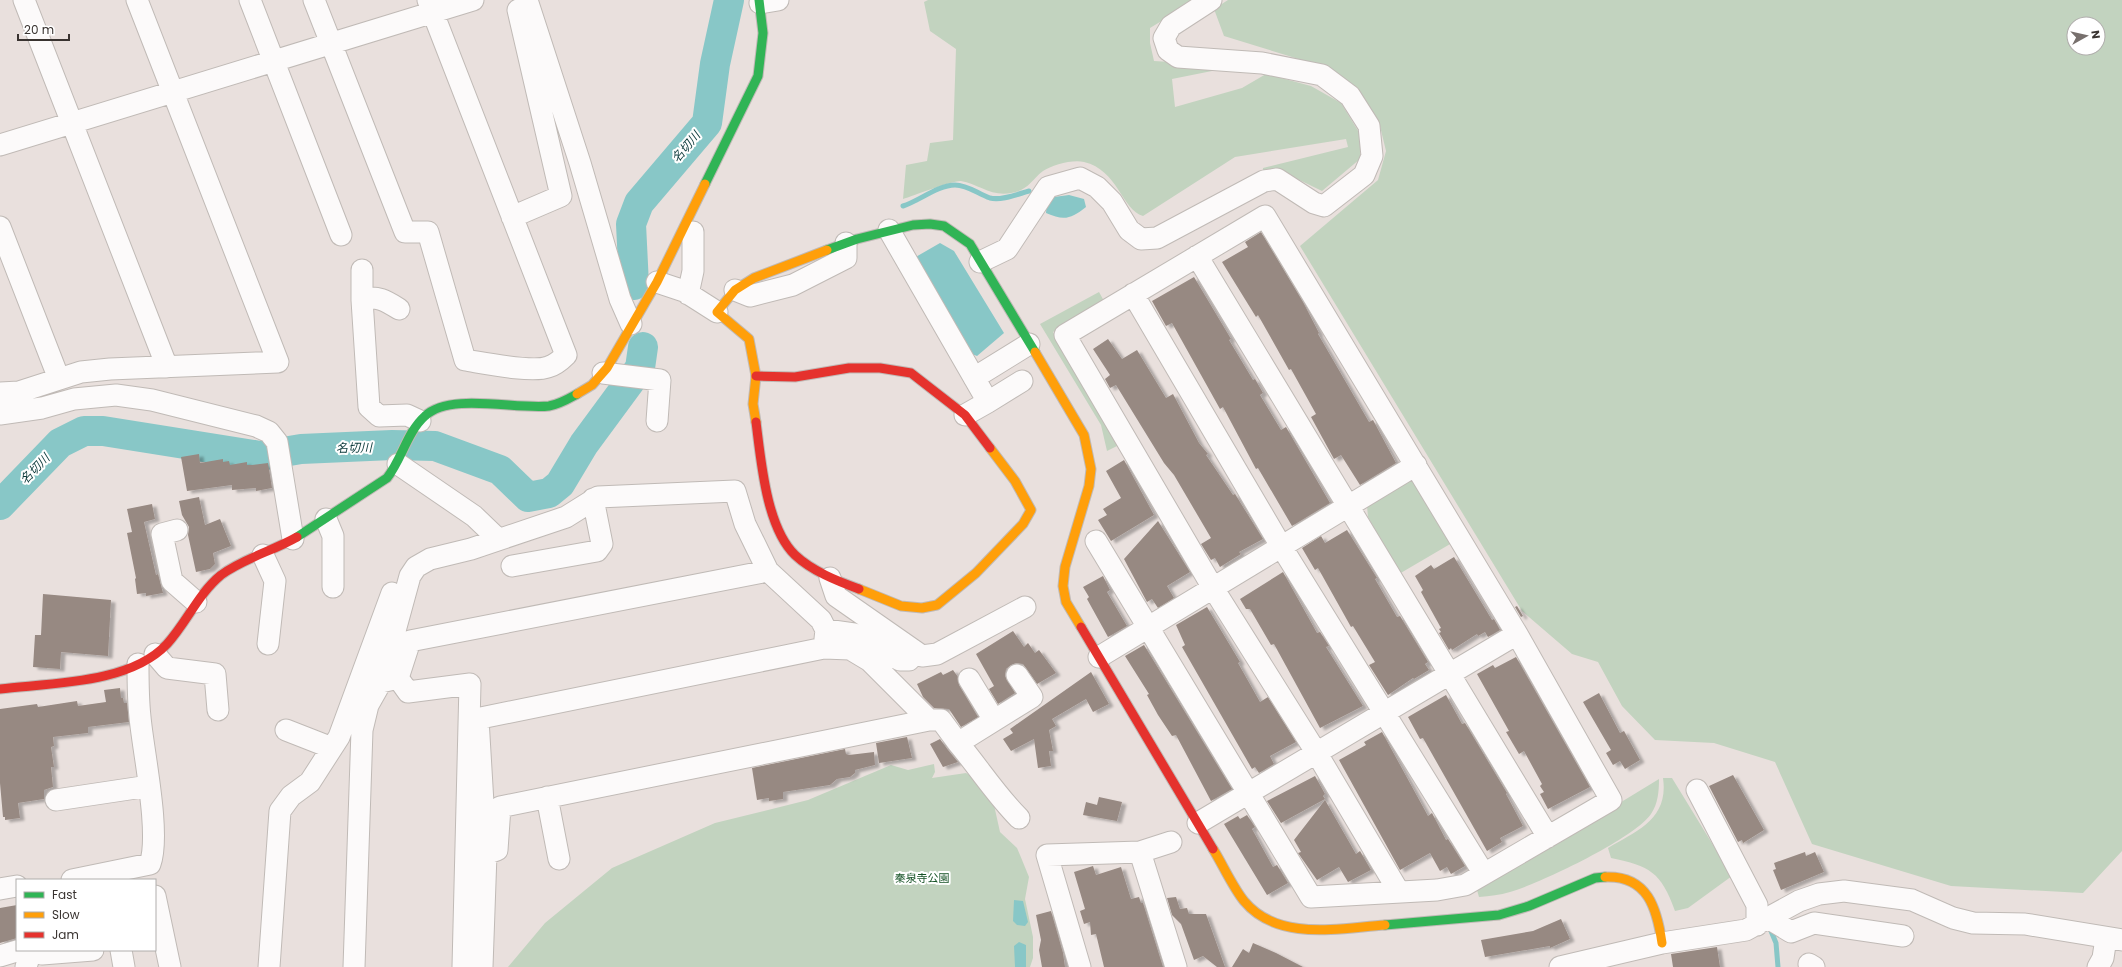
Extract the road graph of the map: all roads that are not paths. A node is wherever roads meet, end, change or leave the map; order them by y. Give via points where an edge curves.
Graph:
1 (24, 0) edge
2 (137, 0) edge
3 (250, 0) edge
4 (314, 0) edge
5 (473, 0) edge
6 (520, 0) edge
7 (527, 0) edge
8 (1211, 0) edge
9 (766, 1) edge
10 (430, 6) edge
11 (331, 43) junction
12 (274, 61) junction
13 (173, 92) junction
14 (72, 123) junction
15 (0, 145) edge
16 (512, 218) junction
17 (0, 226) edge
18 (889, 230) junction
19 (693, 232) dead end
20 (341, 235) dead end
21 (846, 243) joint
22 (1197, 256) junction
23 (980, 262) junction
24 (362, 270) dead end
25 (657, 282) junction
26 (735, 290) joint
27 (688, 294) junction
28 (1133, 294) junction
29 (362, 300) junction
30 (400, 309) dead end
31 (718, 312) junction
32 (631, 324) junction
33 (1029, 344) junction
34 (167, 367) junction
35 (603, 373) junction
36 (756, 376) junction
37 (974, 378) junction
38 (59, 379) junction
39 (1022, 381) dead end
40 (0, 394) edge
41 (988, 402) junction
42 (0, 414) edge
43 (965, 414) junction
44 (657, 421) dead end
45 (415, 428) junction
46 (398, 464) junction
47 (1416, 465) junction
48 (593, 499) junction
49 (1347, 507) junction
50 (326, 519) junction
51 (177, 530) dead end
52 (498, 539) junction
53 (292, 540) junction
54 (1096, 541) dead end
55 (1281, 546) junction
56 (263, 555) junction
57 (512, 566) dead end
58 (768, 571) junction
59 (410, 576) junction
60 (830, 578) junction
61 (333, 587) dead end
62 (1213, 588) junction
63 (196, 602) junction
64 (1026, 607) dead end
65 (1148, 627) junction
66 (1517, 634) junction
67 (825, 639) junction
68 (268, 644) dead end
69 (916, 652) junction
70 (1099, 657) junction
71 (146, 659) junction
72 (1449, 674) junction
73 (1017, 675) dead end
74 (969, 679) dead end
75 (389, 680) junction
76 (0, 689) edge
77 (218, 710) dead end
78 (1383, 713) junction
79 (474, 720) junction
80 (929, 720) junction
81 (994, 720) junction
82 (286, 730) dead end
83 (958, 743) junction
84 (332, 748) junction
85 (1316, 752) junction
86 (149, 786) junction
87 (1697, 790) dead end
88 (1247, 794) junction
89 (547, 797) junction
90 (56, 800) dead end
91 (1019, 818) dead end
92 (1198, 823) junction
93 (1548, 837) junction
94 (1171, 842) dead end
95 (1140, 852) junction
96 (486, 854) junction
97 (559, 859) dead end
98 (151, 872) edge
99 (1484, 874) junction
100 (82, 879) edge
101 (16, 886) edge
102 (0, 889) edge
103 (1399, 892) junction
104 (1780, 900) dead end
105 (156, 901) edge
106 (1761, 919) junction
107 (1903, 936) dead end
108 (2114, 939) edge
109 (1662, 944) junction
110 (80, 951) edge
111 (121, 951) edge
112 (26, 954) edge
113 (0, 956) edge
114 (124, 967) edge
115 (170, 967) edge
116 (269, 967) edge
117 (354, 967) edge
118 (463, 967) edge
119 (482, 967) edge
120 (1080, 967) edge
121 (1176, 967) edge
122 (1560, 967) edge
123 (2098, 967) edge

1 - 14 street
2 - 13 street
3 - 12 street
4 - 11 street
5 - 10 street
6 - 16 street via 518,14 561,196
7 - 32 street via 583,170 620,299
8 - 23 street via 1171,26 1164,38 1168,50 1178,57 1262,63 1322,75 1350,96 1369,126 1372,156 1364,175 1324,206 1314,203 1277,179 1264,181 1157,238 1141,239 1129,230 1112,202 1097,187 1080,178 1048,187 1007,248
9 - 25 street via 758,76
10 - 11 street
10 - 16 street
11 - 12 street
11 - 16 street via 405,232 428,232 465,360 533,369 548,368 566,355
12 - 13 street
12 - 20 street
13 - 14 street
13 - 34 street via 278,362
14 - 15 street
14 - 34 street
17 - 38 street
18 - 21 street
18 - 23 street via 913,225 944,226 970,244
18 - 37 street
19 - 27 street via 693,271
21 - 26 street via 846,258 794,284 750,296
22 - 28 street
22 - 47 street via 1266,216
22 - 49 street
23 - 33 street
24 - 29 street
25 - 27 street
25 - 32 street
26 - 31 street
27 - 31 street
28 - 55 street
28 - 62 street via 1065,335
29 - 30 street via 384,300
29 - 45 street via 375,363 369,407 379,416 407,415
31 - 36 street via 749,339
32 - 35 street
33 - 37 street
33 - 70 street via 1084,435 1089,454 1089,486 1065,568 1063,586 1066,602
34 - 38 street via 82,372
35 - 44 street via 660,380
35 - 45 street via 592,385 563,402 549,406 488,403 440,406 425,414
36 - 43 street via 795,377 849,368 880,368 910,373
36 - 60 street via 754,404 768,496 775,522 783,540 795,555
37 - 41 street
38 - 40 street via 19,392
39 - 41 street
41 - 43 street
42 - 53 street via 42,408 74,398 116,395 152,400 256,426 269,432 278,442
43 - 60 street via 1016,481 1031,510 1023,524 976,572 937,605 922,608 901,606
45 - 46 street
46 - 50 street via 387,478
46 - 52 street via 474,516
47 - 49 street
47 - 66 street
48 - 52 street via 566,517
48 - 57 street via 602,544 597,551
48 - 58 street via 735,491 745,524
49 - 55 street
49 - 72 street
50 - 53 street
50 - 61 street via 333,536
51 - 63 street via 162,534 172,581
52 - 59 street via 430,559 416,567
53 - 56 street
54 - 65 street
55 - 62 street
55 - 78 street
56 - 63 street via 223,574
56 - 68 street via 275,581
58 - 67 street via 821,620
58 - 75 street via 410,641
59 - 75 street
59 - 84 street via 393,591 339,737
60 - 69 street via 836,596
62 - 65 street
62 - 85 street
63 - 71 street via 172,637
64 - 69 street via 937,654 922,656
65 - 70 street
65 - 88 street
66 - 72 street
66 - 93 street via 1611,800
67 - 69 street via 854,634 900,660 909,660
67 - 79 street
67 - 80 street via 870,661
70 - 92 street
71 - 76 street via 93,677
71 - 77 street via 167,668 215,674
71 - 86 street via 139,716
72 - 78 street
72 - 93 street
73 - 81 street via 1032,697
74 - 81 street
75 - 79 street via 408,692 470,684
75 - 117 street via 368,705 362,730
78 - 85 street
78 - 99 street
79 - 96 street
79 - 118 street
80 - 83 street via 941,720
80 - 89 street
81 - 83 street
82 - 84 street
83 - 91 street via 980,768 1001,800
84 - 116 street via 310,782 291,796 280,811
85 - 88 street
85 - 103 street
86 - 90 street
86 - 98 street via 152,821
87 - 106 street via 1757,905
88 - 92 street
88 - 103 street via 1311,897
89 - 96 street via 500,807 497,850
89 - 97 street
92 - 109 street via 1244,901 1260,916 1280,926 1316,930 1488,918 1511,914 1601,877 1618,876 1637,884 1649,898 1657,917
93 - 99 street
94 - 95 street
95 - 120 street via 1047,855
95 - 121 street
96 - 119 street
98 - 100 street
99 - 103 street via 1466,884 1437,890
101 - 102 street
104 - 106 street
105 - 115 street
106 - 107 street via 1791,932 1814,923 1850,937
106 - 108 street via 1809,897 1844,891 1912,900 1953,918 1973,923 2025,924
106 - 109 street via 1746,930
108 - 123 street
109 - 122 street
110 - 112 street
111 - 114 street
112 - 113 street

